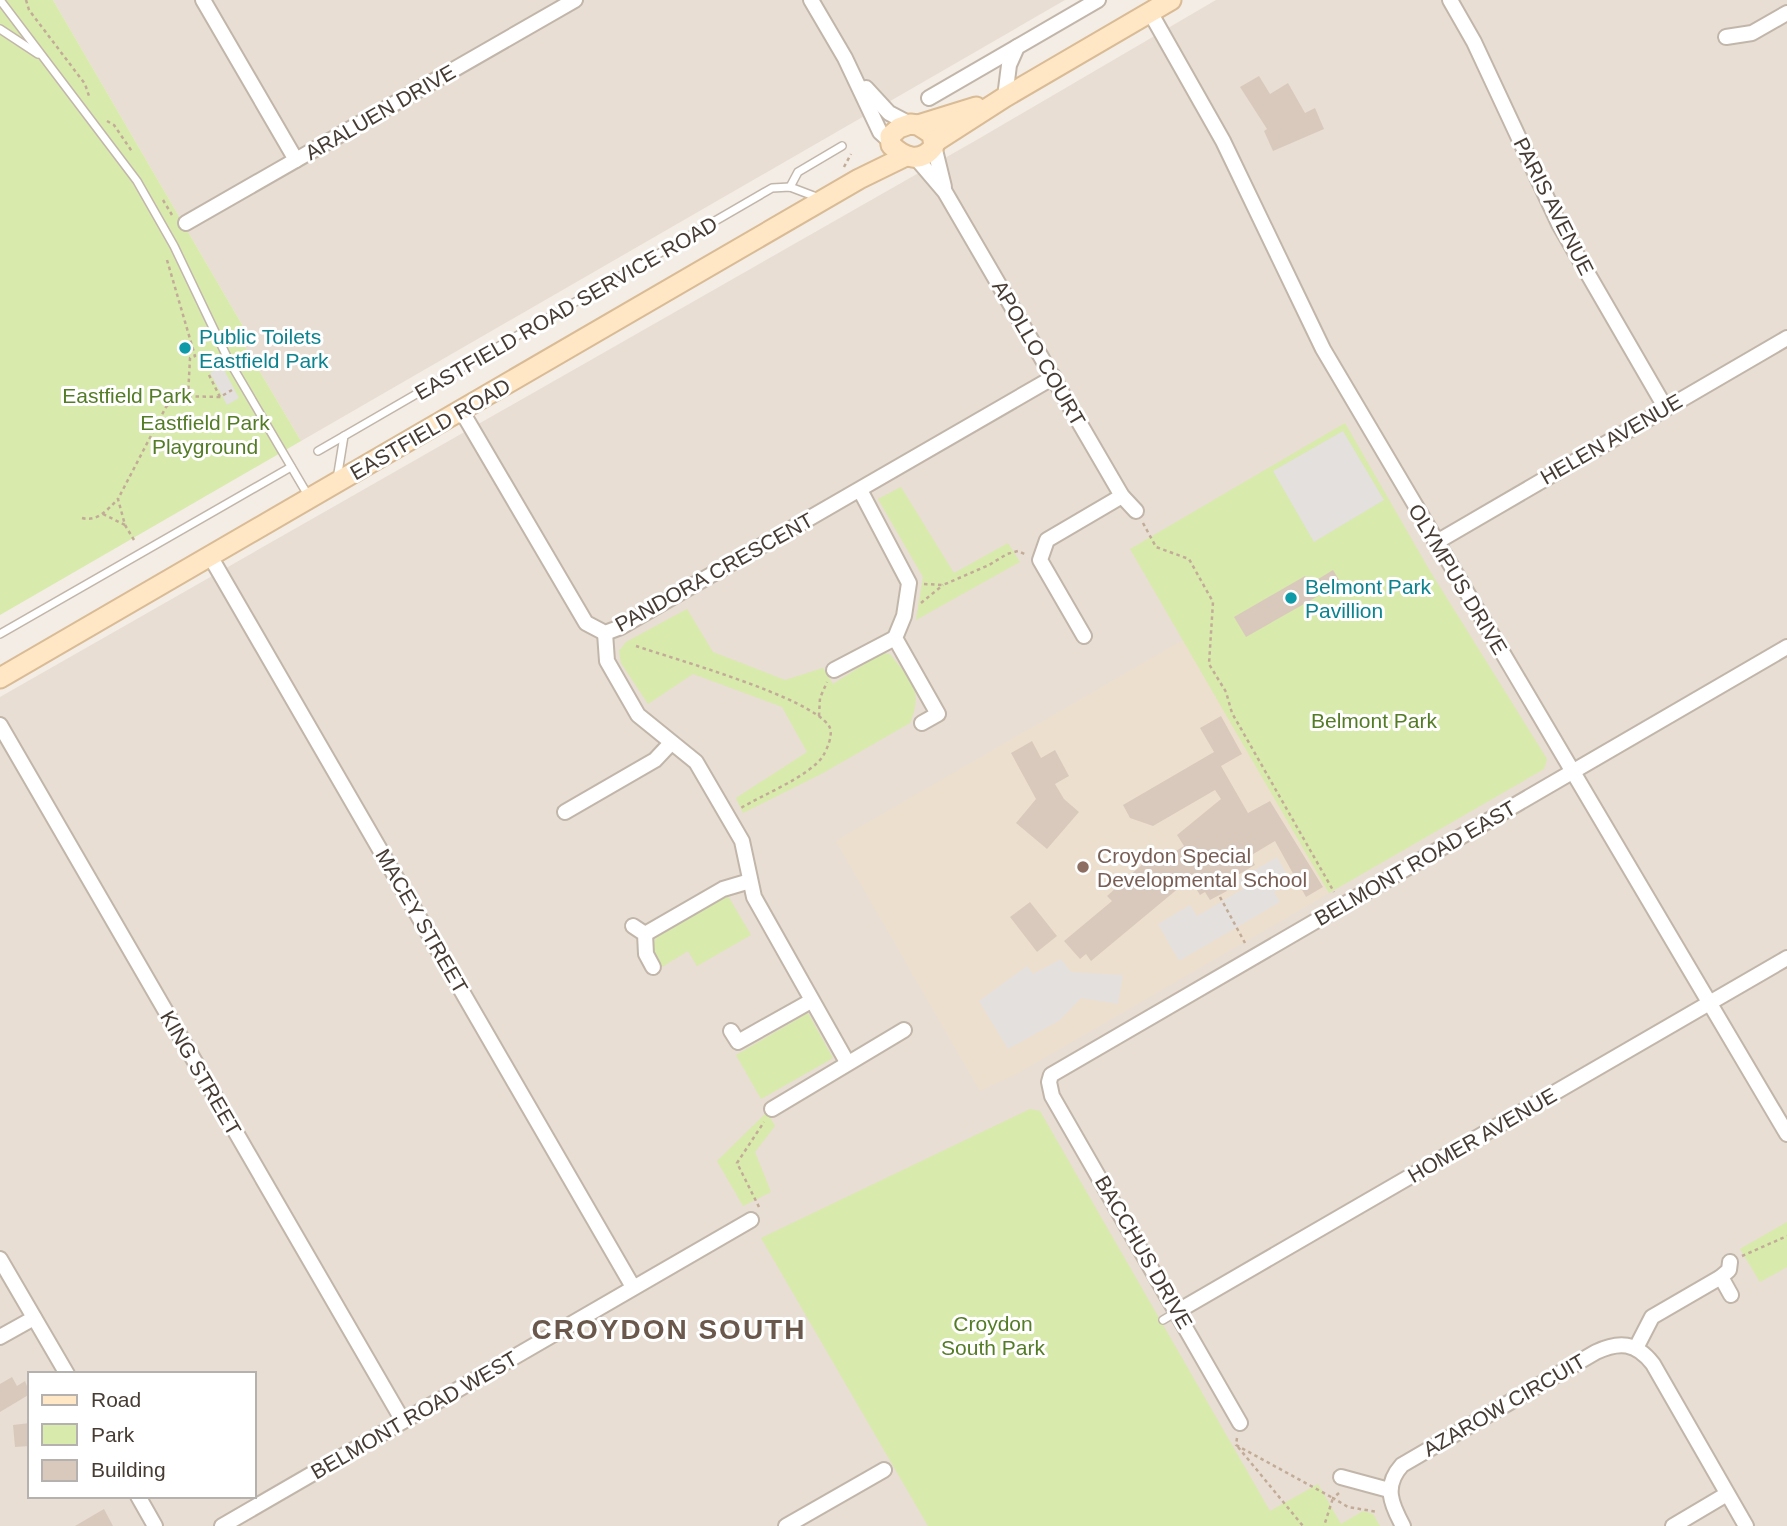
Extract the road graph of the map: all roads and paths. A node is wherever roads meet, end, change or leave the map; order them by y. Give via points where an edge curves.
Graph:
1 (0, 0) edge
2 (203, 0) edge
3 (575, 0) edge
4 (811, 0) edge
5 (1098, 0) edge
6 (1171, 0) edge
7 (1450, 0) edge
8 (1150, 12) junction
9 (1787, 13) edge
10 (0, 29) edge
11 (1726, 37) dead end
12 (1017, 47) junction
13 (45, 58) junction
14 (845, 58) junction
15 (929, 98) dead end
16 (1003, 98) junction
17 (914, 124) junction
18 (890, 141) junction
19 (934, 144) junction
20 (842, 146) dead end
21 (911, 157) junction
22 (296, 160) junction
23 (859, 180) junction
24 (790, 187) junction
25 (945, 192) junction
26 (825, 201) junction
27 (186, 223) dead end
28 (173, 245) junction
29 (1787, 338) edge
30 (209, 375) dead end
31 (1054, 377) junction
32 (243, 384) junction
33 (188, 396) junction
34 (220, 397) junction
35 (1664, 407) junction
36 (461, 410) junction
37 (344, 436) junction
38 (318, 451) dead end
39 (290, 467) junction
40 (336, 483) junction
41 (860, 490) junction
42 (1122, 496) junction
43 (309, 498) junction
44 (118, 499) junction
45 (1136, 511) joint
46 (103, 514) junction
47 (82, 518) dead end
48 (125, 525) junction
49 (134, 540) dead end
50 (1435, 543) junction
51 (210, 556) junction
52 (1040, 560) junction
53 (909, 583) junction
54 (943, 585) junction
55 (904, 617) junction
56 (605, 633) junction
57 (0, 634) edge
58 (1083, 636) dead end
59 (895, 638) junction
60 (636, 646) dead end
61 (1787, 648) edge
62 (832, 669) joint
63 (0, 678) edge
64 (819, 717) junction
65 (922, 723) dead end
66 (0, 725) edge
67 (671, 743) junction
68 (1574, 770) junction
69 (565, 812) dead end
70 (728, 816) junction
71 (750, 881) junction
72 (1335, 892) dead end
73 (1220, 897) dead end
74 (1245, 944) dead end
75 (1787, 958) edge
76 (653, 967) dead end
77 (811, 1001) junction
78 (1709, 1003) junction
79 (904, 1030) dead end
80 (731, 1031) dead end
81 (847, 1062) junction
82 (1049, 1082) joint
83 (772, 1109) joint
84 (1787, 1134) edge
85 (757, 1217) joint
86 (1787, 1236) edge
87 (0, 1259) edge
88 (1730, 1262) joint
89 (1721, 1277) junction
90 (634, 1287) junction
91 (1731, 1295) dead end
92 (1178, 1311) junction
93 (34, 1318) junction
94 (1163, 1320) dead end
95 (0, 1337) edge
96 (1636, 1348) junction
97 (65, 1372) edge
98 (403, 1421) junction
99 (1240, 1423) joint
100 (1236, 1445) junction
101 (884, 1470) dead end
102 (1341, 1477) dead end
103 (1389, 1490) junction
104 (1727, 1494) junction
105 (139, 1498) edge
106 (1333, 1498) junction
107 (1386, 1511) dead end
108 (155, 1526) edge
109 (222, 1526) edge
110 (786, 1526) edge
111 (1303, 1526) edge
112 (1324, 1526) edge
113 (1403, 1526) edge
114 (1673, 1526) edge
115 (1746, 1526) edge

1 - 13 lane
2 - 22 street
3 - 22 street, ARALUEN DRIVE
4 - 14 street
5 - 12 street
6 - 8 main road
7 - 35 street, PARIS AVENUE via 1559,224
8 - 16 main road
8 - 50 street, OLYMPUS DRIVE via 1223,141 1323,349
9 - 11 street via 1752,33
10 - 13 lane
12 - 15 street
12 - 16 street
13 - 28 lane via 137,181
14 - 17 street via 876,101 889,113
14 - 18 street via 880,132
16 - 17 main road
16 - 19 main road
17 - 18 main road via 894,131
17 - 19 main road via 932,134
18 - 21 main road
18 - 23 main road, EASTFIELD ROAD
19 - 21 main road via 929,152
19 - 25 street, APOLLO COURT
20 - 24 lane, EASTFIELD ROAD SERVICE ROAD via 798,172
21 - 23 main road, EASTFIELD ROAD
21 - 25 street, APOLLO COURT
22 - 27 street, ARALUEN DRIVE
23 - 26 main road, EASTFIELD ROAD
24 - 26 lane
24 - 37 lane, EASTFIELD ROAD SERVICE ROAD via 772,188
25 - 31 street, APOLLO COURT
26 - 36 main road, EASTFIELD ROAD
28 - 32 lane
28 - 33 path via 166,261 195,356 190,358
29 - 35 street, HELEN AVENUE
30 - 34 path
31 - 41 street, PANDORA CRESCENT
31 - 42 street, APOLLO COURT
32 - 34 path
32 - 39 lane
33 - 34 path
33 - 44 path via 170,400
35 - 50 street, HELEN AVENUE
36 - 40 main road, EASTFIELD ROAD
36 - 56 street, PANDORA CRESCENT via 586,624
37 - 38 lane, EASTFIELD ROAD SERVICE ROAD
37 - 40 lane
39 - 43 lane
39 - 57 lane
40 - 43 main road, EASTFIELD ROAD
41 - 53 street
41 - 56 street, PANDORA CRESCENT
42 - 45 street, APOLLO COURT
42 - 52 street via 1047,540
43 - 51 main road, EASTFIELD ROAD
44 - 46 path
44 - 48 path
45 - 72 path via 1156,547 1189,559 1213,602 1209,664 1232,713
46 - 47 path
46 - 48 path
48 - 49 path
50 - 68 street, OLYMPUS DRIVE
51 - 63 main road, EASTFIELD ROAD
51 - 90 street, MACEY STREET
52 - 54 path via 1018,551
52 - 58 street
53 - 54 path
53 - 55 street
54 - 55 path
55 - 59 street
56 - 67 street via 607,661 638,715
59 - 62 street
59 - 65 street via 938,714
60 - 64 path via 793,701
61 - 68 street, BELMONT ROAD EAST
62 - 64 path via 822,689
64 - 70 path via 831,733 822,757
66 - 98 street, KING STREET
67 - 69 street via 655,761
67 - 70 street via 696,762
68 - 78 street, OLYMPUS DRIVE
68 - 82 street, BELMONT ROAD EAST via 1051,1074
70 - 71 street via 742,841
71 - 76 street via 723,889 639,930
71 - 77 street via 754,897
73 - 74 path
75 - 78 street, HOMER AVENUE
77 - 80 street via 738,1042
77 - 81 street
78 - 84 street, OLYMPUS DRIVE
78 - 92 street, HOMER AVENUE
79 - 81 street
81 - 83 street
82 - 92 street, BACCHUS DRIVE via 1052,1096
83 - 85 path via 737,1163
85 - 90 street, BELMONT ROAD WEST
86 - 88 path
87 - 93 street
88 - 89 street
89 - 91 street
89 - 96 street via 1652,1317
90 - 98 street, BELMONT ROAD WEST
92 - 94 lane
92 - 99 street, BACCHUS DRIVE
93 - 95 street
93 - 97 street
96 - 103 street, AZAROW CIRCUIT via 1619,1344 1596,1352 1410,1459 1397,1471
96 - 104 street via 1653,1364
98 - 109 street, BELMONT ROAD WEST
99 - 100 path
100 - 106 path
100 - 111 path
101 - 110 street
102 - 103 street
103 - 113 street
104 - 114 street
104 - 115 street
105 - 108 street
106 - 107 path via 1348,1507
106 - 112 path

